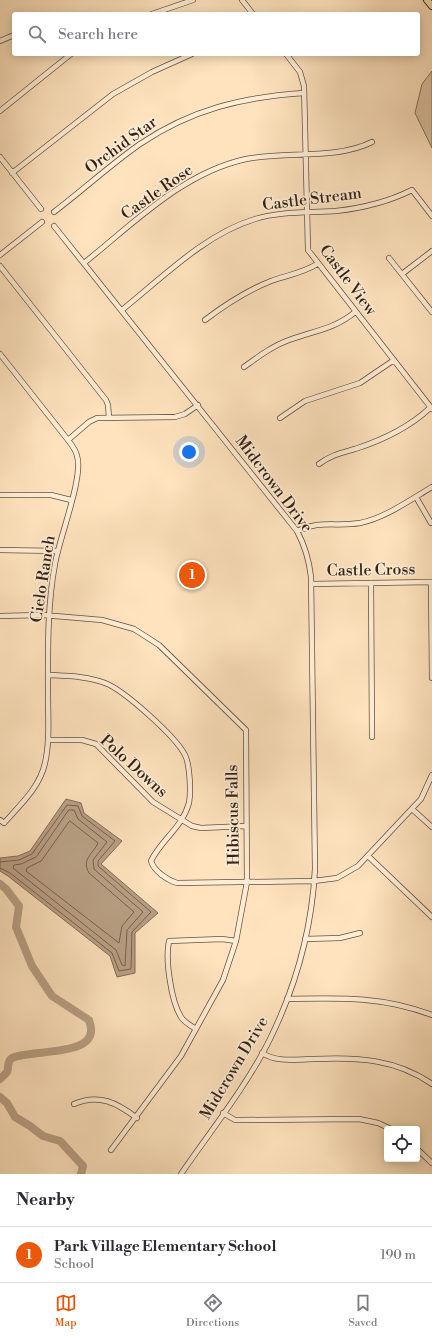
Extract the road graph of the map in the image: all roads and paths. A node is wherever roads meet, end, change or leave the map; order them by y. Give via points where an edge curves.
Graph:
1 (193, 0) edge
2 (242, 0) edge
3 (427, 0) edge
4 (432, 6) edge
5 (158, 12) edge
6 (251, 12) edge
7 (12, 36) edge
8 (0, 41) edge
9 (69, 56) edge
10 (188, 56) edge
11 (287, 56) edge
12 (304, 93) junction
13 (0, 111) edge
14 (372, 142) dead end
15 (306, 153) junction
16 (0, 157) edge
17 (12, 173) junction
18 (41, 210) dead end
19 (54, 212) dead end
20 (306, 212) junction
21 (432, 216) edge
22 (42, 222) dead end
23 (54, 226) dead end
24 (432, 251) edge
25 (0, 254) edge
26 (388, 258) dead end
27 (84, 263) junction
28 (317, 264) junction
29 (0, 266) edge
30 (402, 274) junction
31 (122, 310) junction
32 (355, 312) junction
33 (432, 312) edge
34 (205, 320) dead end
35 (0, 354) edge
36 (394, 360) junction
37 (244, 367) dead end
38 (198, 405) junction
39 (431, 408) edge
40 (109, 417) junction
41 (280, 418) dead end
42 (68, 440) junction
43 (319, 464) dead end
44 (432, 487) edge
45 (0, 494) edge
46 (416, 497) junction
47 (71, 500) junction
48 (431, 523) dead end
49 (297, 531) junction
50 (0, 550) edge
51 (58, 551) junction
52 (432, 582) edge
53 (371, 583) junction
54 (311, 584) junction
55 (0, 616) edge
56 (49, 616) junction
57 (48, 675) junction
58 (432, 678) edge
59 (372, 737) dead end
60 (48, 740) junction
61 (432, 775) edge
62 (412, 809) junction
63 (181, 820) junction
64 (2, 822) edge
65 (246, 826) junction
66 (432, 827) edge
67 (368, 856) junction
68 (313, 881) junction
69 (247, 882) junction
70 (432, 917) edge
71 (360, 933) dead end
72 (305, 938) junction
73 (236, 941) junction
74 (287, 999) junction
75 (432, 1015) edge
76 (196, 1029) junction
77 (262, 1053) junction
78 (432, 1084) edge
79 (74, 1104) dead end
80 (223, 1113) junction
81 (137, 1118) junction
82 (384, 1126) edge
83 (111, 1150) dead end
84 (420, 1152) edge
85 (432, 1163) edge
86 (182, 1174) edge

1 - 5 street
2 - 6 street
3 - 4 main road
7 - 8 street
9 - 13 street
10 - 17 street via 113,94
11 - 12 street, Castle View via 302,77
12 - 15 street, Castle View
12 - 19 street, Orchid Star via 246,99 205,110 178,122 139,145
14 - 15 street, Castle Rose via 344,150
15 - 20 street, Castle View
15 - 27 street, Castle Rose via 246,159 196,178 162,201
16 - 17 street
17 - 18 street
20 - 21 street, Castle Stream via 368,206 412,190
20 - 28 street, Castle View via 307,245
20 - 31 street, Castle Stream via 276,214 255,219 225,232 200,247
22 - 25 street
23 - 27 street, Midcrown Drive
24 - 30 street
26 - 30 street
27 - 31 street, Midcrown Drive
28 - 32 street, Castle View
28 - 34 street via 307,271 274,280 244,293
29 - 40 street via 106,400
30 - 33 street
31 - 38 street, Midcrown Drive
32 - 36 street, Castle View
32 - 37 street via 335,326 298,336 272,348
35 - 42 street, Cielo Ranch
36 - 39 street, Castle View
36 - 41 street via 360,383 305,401
38 - 40 street via 175,417
38 - 49 street, Midcrown Drive
39 - 43 street via 386,437 334,454
40 - 42 street via 93,420
42 - 47 street, Cielo Ranch via 75,450 79,463
44 - 46 street
45 - 47 street via 51,494
46 - 48 street
46 - 49 street via 372,520 354,524 312,525
47 - 51 street, Cielo Ranch
49 - 54 street, Midcrown Drive via 307,552
50 - 51 street
51 - 56 street, Cielo Ranch
52 - 53 street, Castle Cross
52 - 58 street
53 - 54 street, Castle Cross
53 - 59 street
54 - 68 street, Midcrown Drive
55 - 56 street, Hibiscus Falls
56 - 57 street, Cielo Ranch
56 - 65 street, Hibiscus Falls via 113,622 144,634 159,645 246,730
57 - 60 street, Cielo Ranch
57 - 63 street via 89,678 116,688 128,696 182,749 189,767 190,793 189,803
60 - 63 street, Polo Downs via 82,740 96,744 152,802
60 - 64 street, Cielo Ranch via 45,764 35,786
61 - 62 street via 427,790
62 - 66 street
62 - 67 street
63 - 65 street, Polo Downs via 201,828
63 - 69 street via 177,829 151,861 153,866 168,880 177,883
65 - 69 street, Hibiscus Falls
67 - 68 street via 346,874
67 - 70 street
68 - 69 street
68 - 72 street, Midcrown Drive
69 - 73 street, Hibiscus Falls
71 - 72 street via 340,938
72 - 74 street, Midcrown Drive
73 - 76 street, Hibiscus Falls via 223,980
73 - 76 street via 170,941 169,977 178,1009 182,1018
74 - 75 street via 370,999 399,1004
74 - 77 street, Midcrown Drive
76 - 81 street, Hibiscus Falls
77 - 78 street via 277,1060 368,1059 398,1066
77 - 80 street, Midcrown Drive
79 - 81 street via 86,1100 112,1102
80 - 82 street via 235,1120 359,1118
80 - 86 street, Midcrown Drive
81 - 83 street, Hibiscus Falls
84 - 85 street

